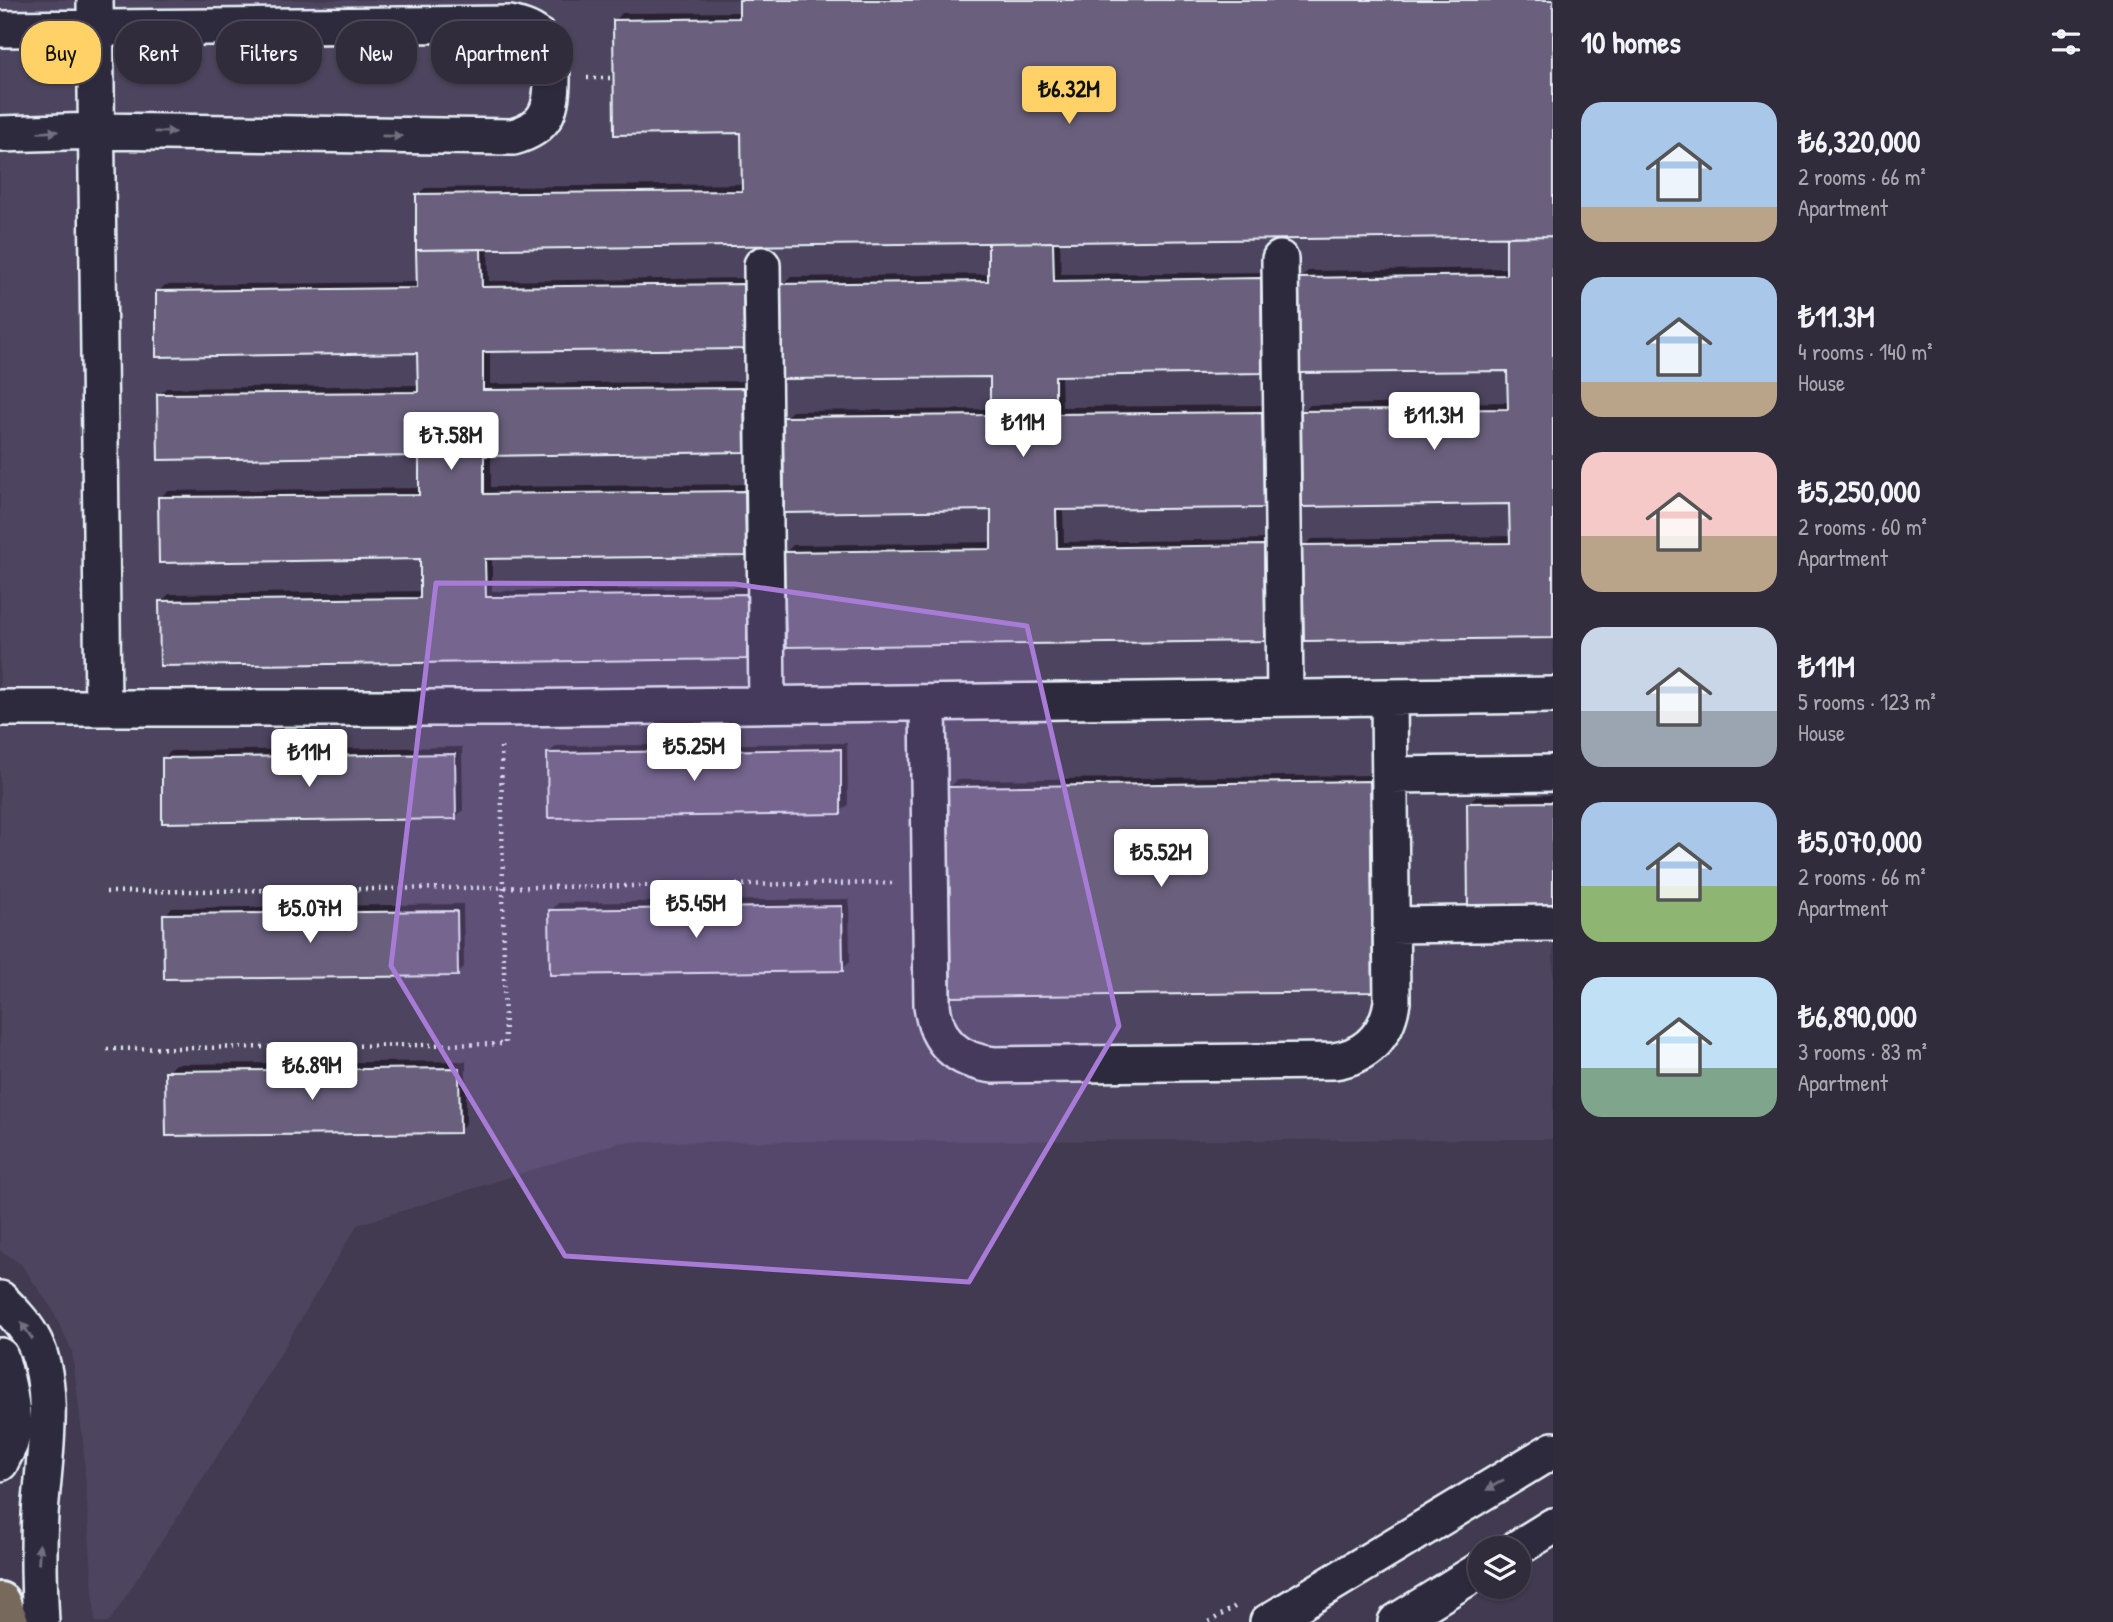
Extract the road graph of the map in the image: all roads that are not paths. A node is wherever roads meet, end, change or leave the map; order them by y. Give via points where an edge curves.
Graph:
1 (95, 14) edge
2 (0, 29) edge
3 (97, 131) junction
4 (0, 134) edge
5 (1280, 258) dead end
6 (762, 265) dead end
7 (1553, 695) edge
8 (1389, 697) junction
9 (1285, 698) junction
10 (928, 703) junction
11 (767, 704) junction
12 (103, 706) junction
13 (0, 708) edge
14 (1553, 774) edge
15 (1390, 775) junction
16 (1553, 923) edge
17 (1391, 925) junction
18 (0, 1299) edge
19 (0, 1356) edge
20 (1553, 1450) edge
21 (0, 1463) edge
22 (1553, 1526) edge
23 (1531, 1540) edge
24 (1468, 1577) edge
25 (0, 1602) edge
26 (9, 1622) edge
27 (41, 1622) edge
28 (1268, 1622) edge
29 (1396, 1622) edge

1 - 2 lane
1 - 3 lane
3 -> 1 lane via 513,137 540,123 552,97 551,59 539,37 525,27 509,24
4 -> 3 lane
3 - 12 lane
5 - 9 lane
6 - 11 lane
7 - 8 lane
8 - 9 lane
8 - 15 lane
9 - 10 lane
10 - 11 lane
10 - 17 lane via 932,1005 947,1044 973,1062 1334,1061 1355,1056 1381,1036 1390,1014
11 - 12 lane
12 - 13 lane
14 - 15 lane
15 - 17 lane
16 - 17 lane
27 -> 18 lane via 38,1582 47,1394 32,1336
19 - 21 lane via 12,1413 10,1441
20 -> 28 lane
22 - 23 lane
24 - 29 lane
25 - 26 highway

